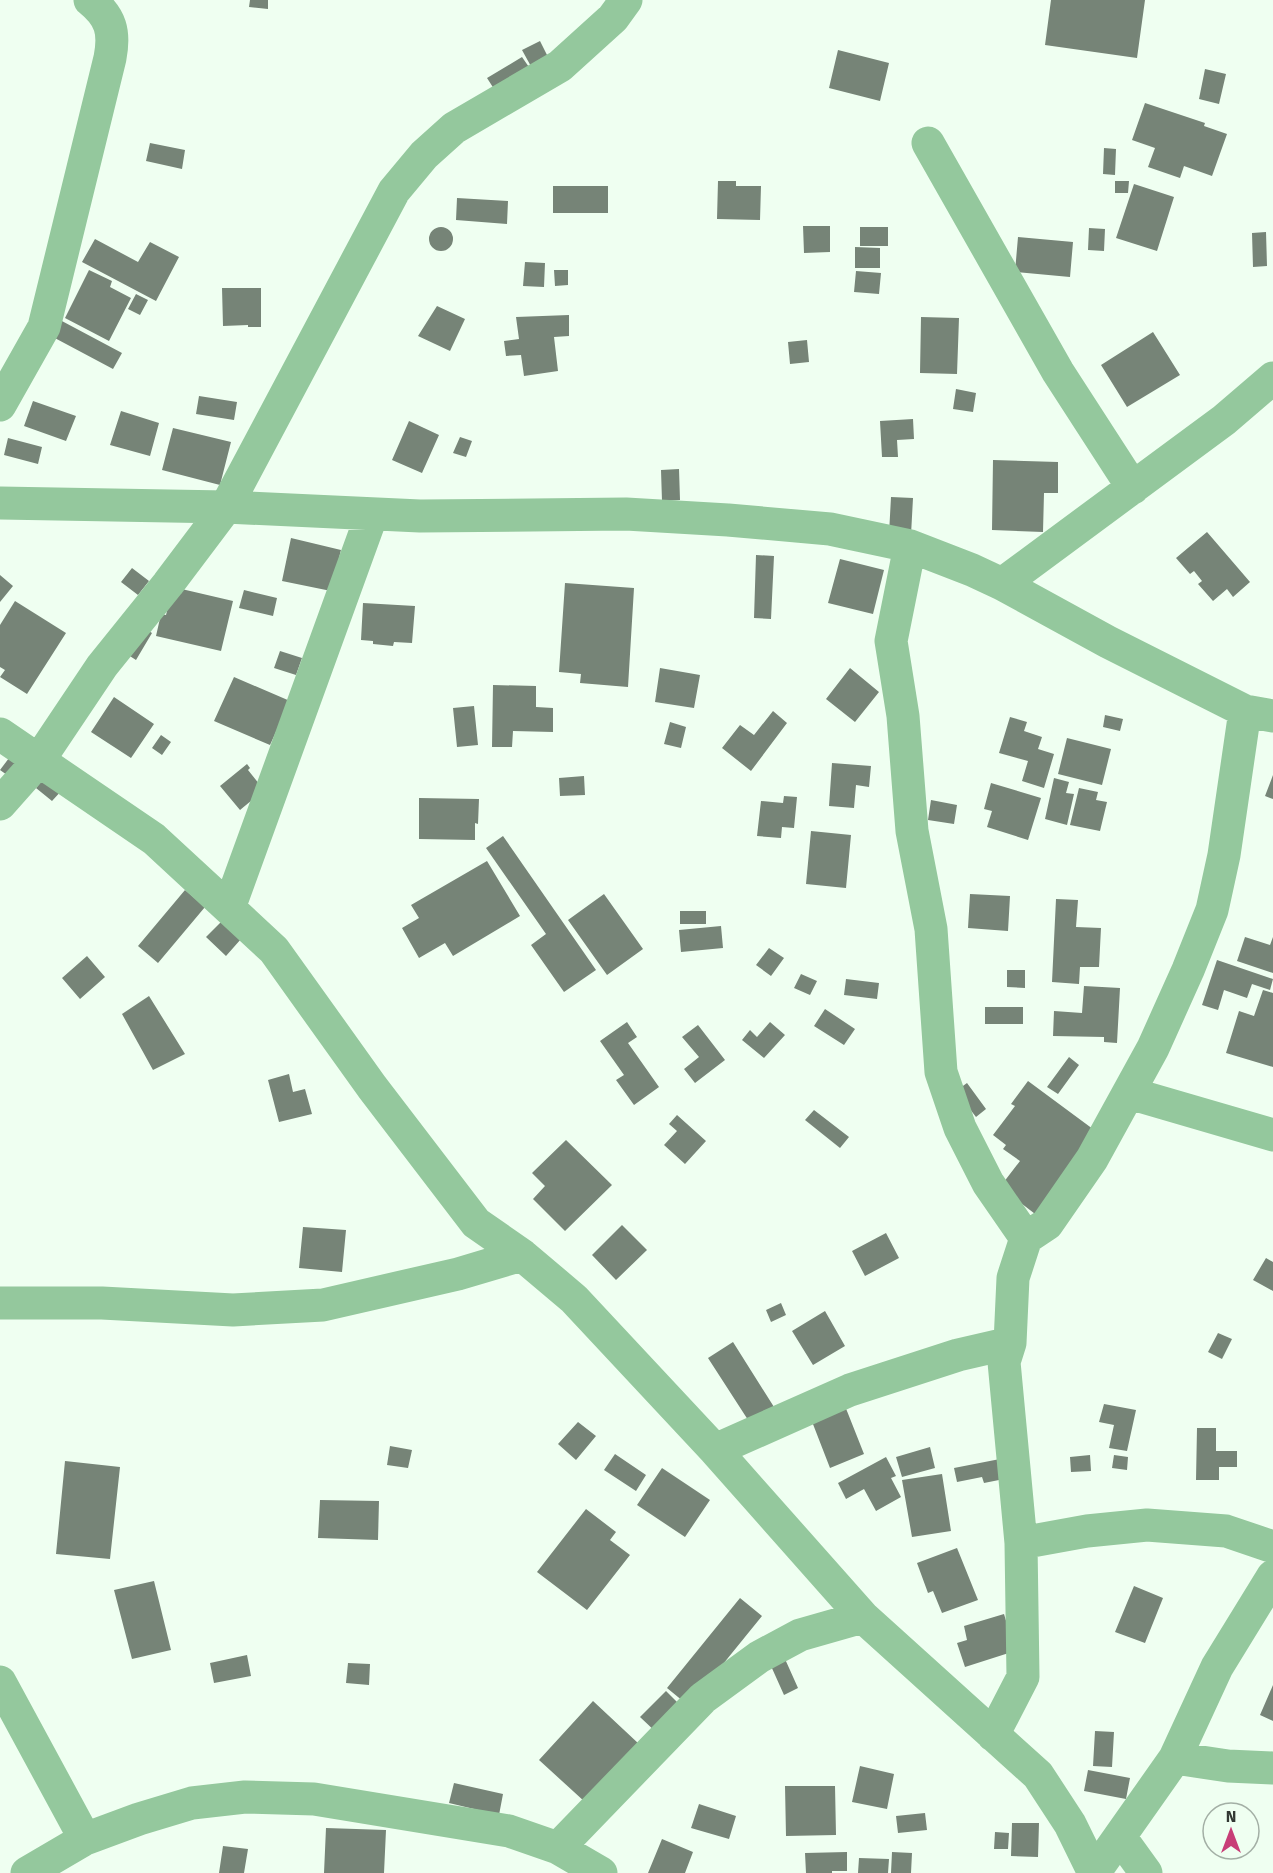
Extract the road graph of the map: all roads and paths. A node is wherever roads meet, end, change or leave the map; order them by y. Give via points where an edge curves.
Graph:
1 (90, 0) edge
2 (626, 0) edge
3 (928, 143) dead end
4 (1273, 378) edge
5 (0, 405) edge
6 (1133, 488) junction
7 (0, 503) edge
8 (226, 507) junction
9 (372, 513) junction
10 (910, 546) junction
11 (1002, 584) junction
12 (1259, 714) edge
13 (0, 734) edge
14 (39, 760) junction
15 (0, 804) edge
16 (229, 908) junction
17 (1129, 1093) junction
18 (1273, 1135) edge
19 (1026, 1238) junction
20 (522, 1255) junction
21 (0, 1303) edge
22 (1010, 1343) junction
23 (715, 1450) junction
24 (1021, 1543) junction
25 (1273, 1547) edge
26 (1273, 1576) edge
27 (862, 1617) junction
28 (0, 1682) edge
29 (993, 1736) junction
30 (1175, 1758) junction
31 (1273, 1768) edge
32 (1120, 1837) junction
33 (85, 1839) junction
34 (558, 1848) junction
35 (27, 1873) edge
36 (601, 1873) edge
37 (1094, 1873) edge
38 (1146, 1873) edge

1 - 5 street via 111,26 110,58 44,327
2 - 8 street via 560,66 454,128 424,155 394,191
3 - 6 street via 1058,372
4 - 6 street
6 - 11 street
7 - 8 street
8 - 9 street
8 - 14 street via 102,666
9 - 10 street via 626,514 717,519 830,529
9 - 16 street
10 - 11 street
10 - 19 street via 891,641 903,716 912,831 931,929 941,1072 960,1128 988,1182
11 - 12 street via 1108,642
12 - 17 street via 1212,909 1153,1048
13 - 14 street
14 - 15 street
14 - 16 street via 154,839
16 - 20 street via 274,950 476,1223
17 - 18 street
17 - 19 street via 1092,1159 1047,1224
19 - 22 street via 1013,1278
20 - 21 street via 323,1305 233,1310 102,1303
20 - 23 street via 574,1299
22 - 23 street via 958,1355 850,1390
22 - 24 street via 1004,1362
23 - 27 street
24 - 25 street via 1147,1525 1226,1531
24 - 29 street via 1023,1677
26 - 30 street via 1217,1667
27 - 29 street
27 - 34 street via 800,1635 759,1658 703,1698
28 - 33 street
29 - 37 street via 1038,1775 1070,1824
30 - 31 street
30 - 32 street
32 - 37 street
32 - 38 street
33 - 34 street via 192,1803 245,1797 314,1798 508,1831
33 - 35 street
34 - 36 street

